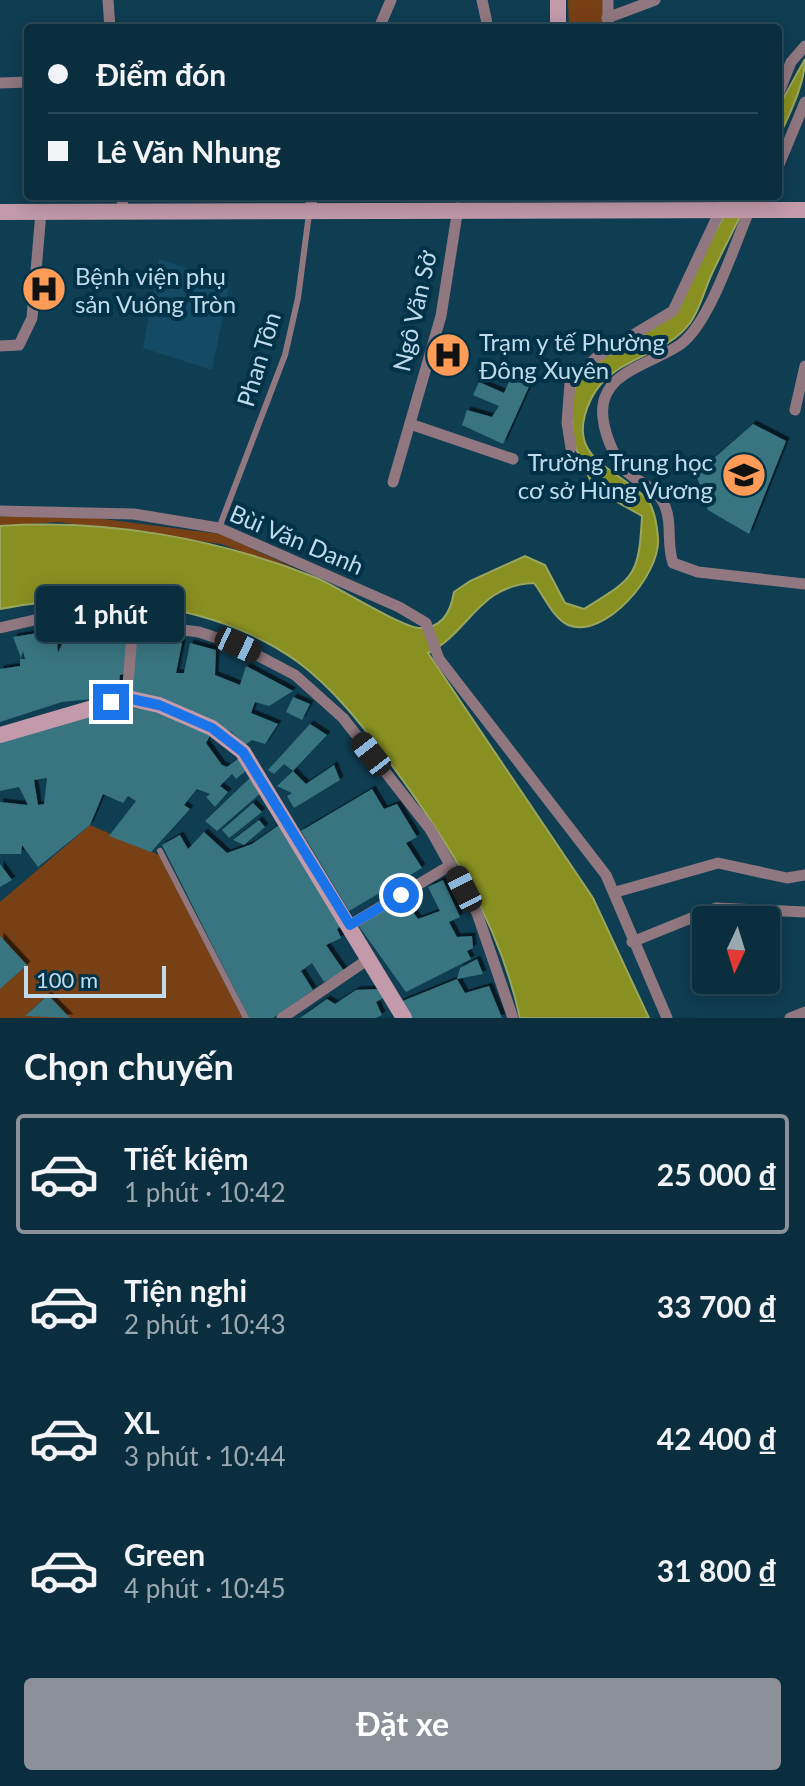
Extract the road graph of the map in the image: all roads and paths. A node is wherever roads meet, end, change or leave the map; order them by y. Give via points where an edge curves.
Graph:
1 (108, 0) edge
2 (391, 0) edge
3 (482, 0) edge
4 (558, 0) edge
5 (608, 0) edge
6 (655, 0) edge
7 (487, 23) dead end
8 (607, 23) edge
9 (110, 24) edge
10 (381, 24) edge
11 (558, 24) edge
12 (805, 46) edge
13 (24, 82) edge
14 (0, 83) edge
15 (782, 85) edge
16 (805, 102) edge
17 (782, 157) edge
18 (562, 202) edge
19 (122, 203) edge
20 (311, 203) edge
21 (723, 204) edge
22 (756, 206) edge
23 (458, 208) junction
24 (805, 210) edge
25 (0, 212) edge
26 (41, 212) junction
27 (0, 346) edge
28 (805, 366) edge
29 (795, 410) dead end
30 (410, 424) junction
31 (571, 448) dead end
32 (513, 459) dead end
33 (393, 482) dead end
34 (0, 511) edge
35 (219, 528) junction
36 (805, 584) edge
37 (133, 621) junction
38 (0, 628) edge
39 (127, 698) junction
40 (0, 735) edge
41 (160, 851) dead end
42 (451, 865) junction
43 (805, 875) edge
44 (618, 895) junction
45 (805, 912) edge
46 (350, 925) junction
47 (632, 940) junction
48 (370, 958) junction
49 (805, 1012) edge
50 (246, 1018) edge
51 (282, 1018) edge
52 (404, 1018) edge
53 (513, 1018) edge
54 (667, 1018) edge
55 (790, 1018) edge

1 - 9 street
2 - 10 street
3 - 7 street
4 - 11 main road
5 - 8 street
6 - 8 street
12 - 15 street
13 - 14 street
16 - 17 street
18 - 21 main road
18 - 23 main road
19 - 20 main road
19 - 26 main road
20 - 23 main road
20 - 35 lane, Phan Tôn via 285,355
21 - 22 main road
21 - 31 street via 673,311 598,356 570,383 566,402
22 - 24 main road
22 - 36 street via 691,335 616,380 602,416 629,475 664,502 673,563 698,572
23 - 30 street, Ngô Văn Sở via 441,316
25 - 26 main road
26 - 27 street via 32,318 19,345
28 - 29 street
30 - 32 street
30 - 33 street, Ngô Văn Sở
34 - 35 street, Bùi Văn Danh via 134,514
35 - 44 street, Bùi Văn Danh via 426,623 439,659
37 - 38 street via 43,618
37 - 39 street
37 - 42 street via 238,645 295,675 343,718 430,829
39 - 40 main road
39 - 46 main road via 159,705 212,728 243,752
41 - 50 lane
42 - 46 street
42 - 53 street via 483,928
43 - 44 street via 787,878 718,863
44 - 47 street
45 - 47 street via 716,908
46 - 48 main road
47 - 54 street
48 - 51 street
48 - 52 main road
49 - 55 street

